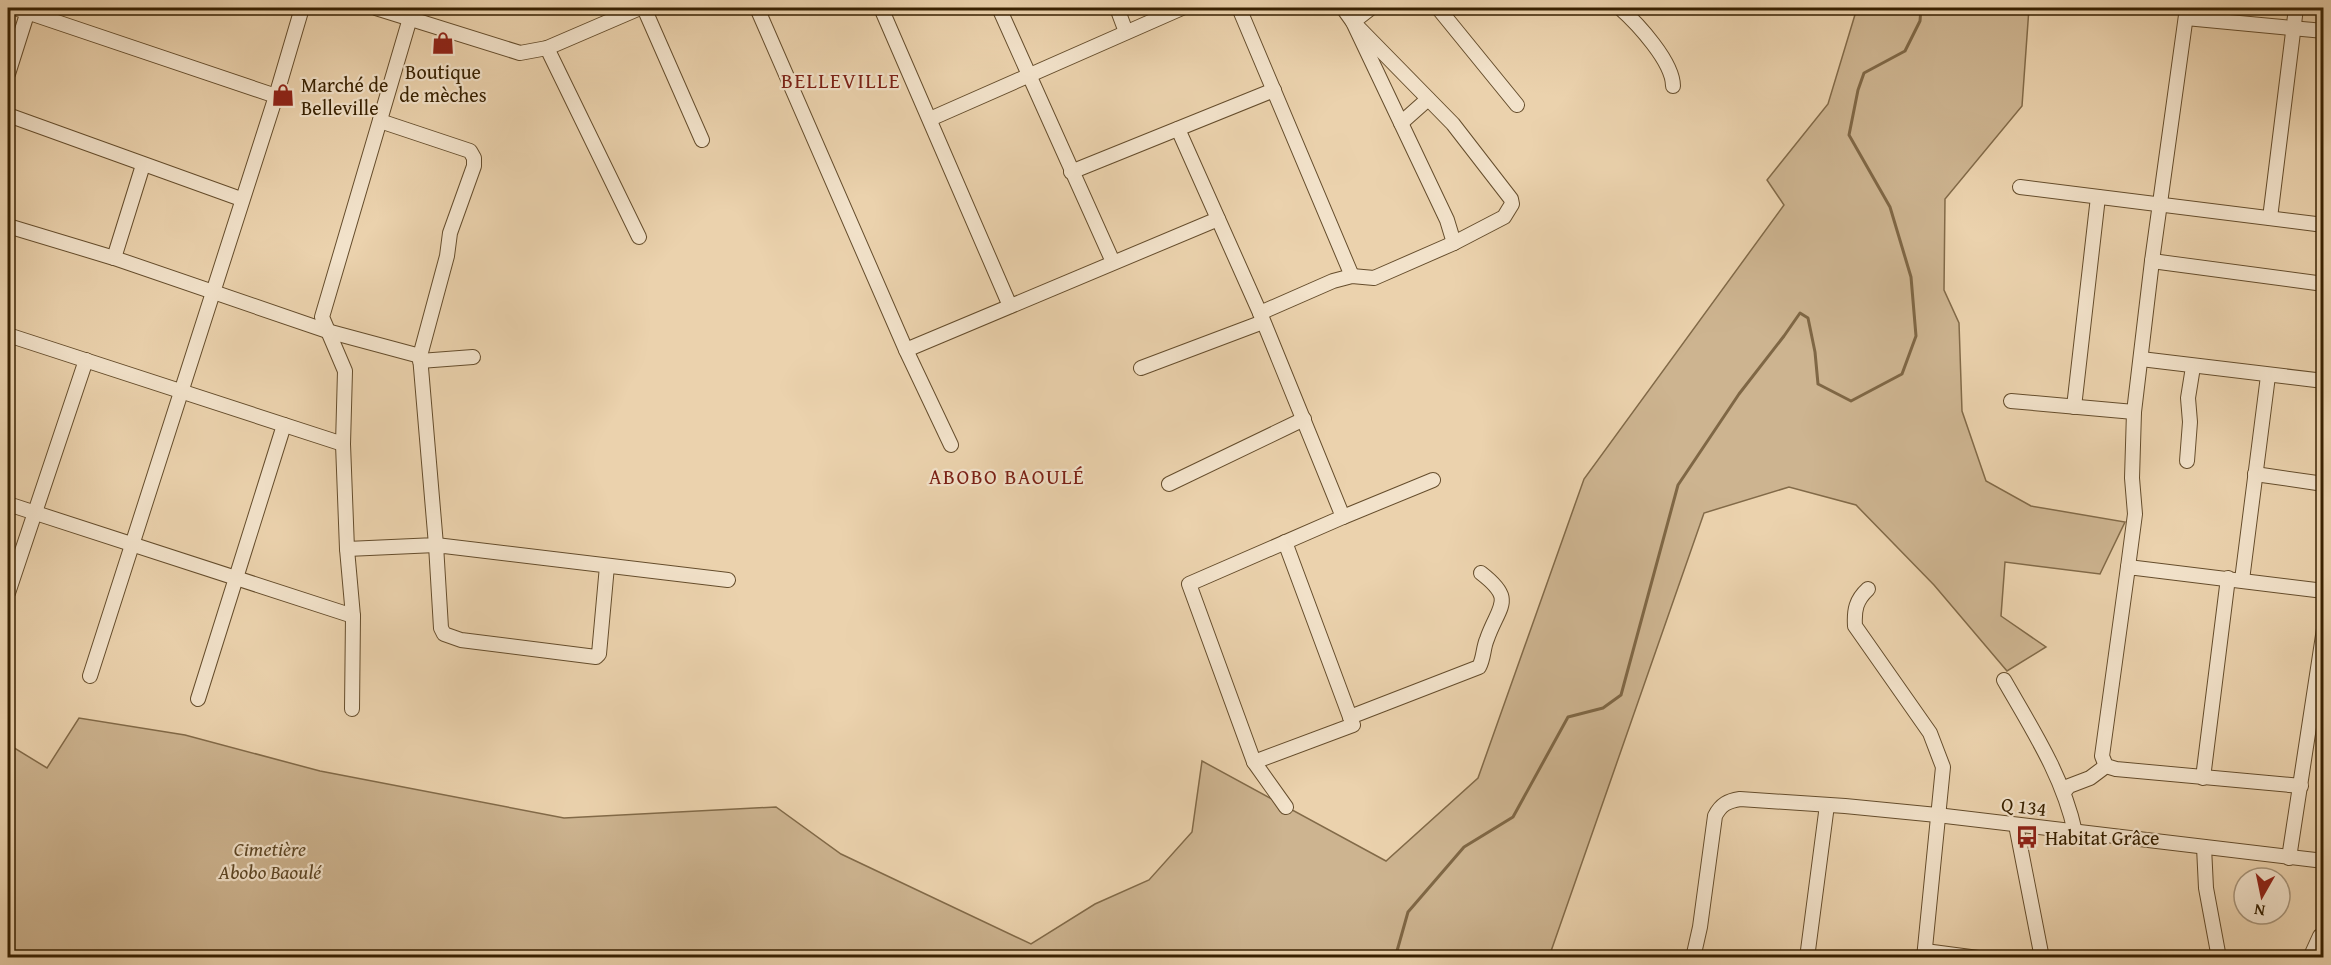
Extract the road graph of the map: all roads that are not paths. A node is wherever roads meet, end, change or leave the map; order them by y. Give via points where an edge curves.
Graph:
1 (302, 8) edge
2 (376, 8) edge
3 (642, 8) edge
4 (757, 8) edge
5 (881, 8) edge
6 (999, 8) edge
7 (1117, 8) edge
8 (1182, 8) edge
9 (1239, 8) edge
10 (1343, 8) edge
11 (1371, 8) edge
12 (1438, 8) edge
13 (1620, 8) edge
14 (2296, 8) edge
15 (22, 9) edge
16 (411, 13) edge
17 (2187, 13) edge
18 (1353, 22) junction
19 (2294, 27) junction
20 (2324, 31) edge
21 (1126, 32) junction
22 (547, 48) junction
23 (8, 74) edge
24 (1030, 76) junction
25 (1673, 86) dead end
26 (1274, 90) junction
27 (276, 96) junction
28 (1428, 99) junction
29 (1517, 105) dead end
30 (8, 115) edge
31 (930, 119) junction
32 (380, 121) junction
33 (1401, 123) junction
34 (1178, 129) junction
35 (702, 140) dead end
36 (143, 165) junction
37 (1071, 172) junction
38 (2020, 187) dead end
39 (2098, 197) junction
40 (242, 199) junction
41 (2161, 205) junction
42 (1218, 219) junction
43 (2270, 219) junction
44 (2324, 225) edge
45 (8, 226) edge
46 (639, 237) dead end
47 (1454, 243) junction
48 (114, 258) junction
49 (2152, 261) junction
50 (1113, 262) junction
51 (1352, 276) junction
52 (2324, 284) edge
53 (213, 291) junction
54 (1010, 306) junction
55 (1261, 317) junction
56 (327, 331) junction
57 (8, 334) edge
58 (906, 350) junction
59 (473, 357) dead end
60 (420, 359) junction
61 (2141, 359) junction
62 (86, 360) junction
63 (2193, 367) junction
64 (1141, 368) dead end
65 (2268, 376) junction
66 (2324, 381) edge
67 (180, 390) junction
68 (2011, 401) dead end
69 (2074, 406) junction
70 (2134, 412) junction
71 (1304, 418) junction
72 (284, 425) junction
73 (344, 444) junction
74 (951, 445) dead end
75 (2187, 461) dead end
76 (2255, 474) junction
77 (1433, 480) dead end
78 (2324, 483) edge
79 (1169, 484) dead end
80 (8, 504) edge
81 (34, 513) junction
82 (1343, 517) junction
83 (1286, 542) junction
84 (132, 544) junction
85 (436, 545) junction
86 (347, 549) junction
87 (607, 566) junction
88 (2128, 567) junction
89 (1481, 573) dead end
90 (236, 578) junction
91 (2228, 578) junction
92 (728, 580) dead end
93 (2242, 580) junction
94 (1868, 589) dead end
95 (2324, 591) edge
96 (8, 594) edge
97 (353, 616) junction
98 (2324, 629) edge
99 (90, 676) dead end
100 (2004, 680) dead end
101 (198, 699) dead end
102 (352, 709) dead end
103 (1350, 717) junction
104 (1254, 762) junction
105 (2106, 766) junction
106 (2203, 778) junction
107 (2301, 786) junction
108 (2064, 792) junction
109 (1827, 805) junction
110 (1286, 807) dead end
111 (1937, 815) junction
112 (2016, 825) junction
113 (2075, 832) junction
114 (2204, 847) junction
115 (2289, 858) junction
116 (2324, 861) edge
117 (2324, 934) edge
118 (1925, 954) edge
119 (1693, 957) edge
120 (1808, 957) edge
121 (1978, 957) edge
122 (2042, 957) edge
123 (2220, 957) edge
124 (2310, 957) edge

1 - 27 street
2 - 16 street
3 - 22 street
3 - 35 street
4 - 58 street
5 - 31 street
6 - 24 street
7 - 21 street
8 - 21 street
9 - 26 street
10 - 18 street
11 - 18 street
12 - 29 street
13 - 25 street via 1663,58 1673,76
14 - 19 street
15 - 23 street
15 - 27 street
16 - 22 street via 520,53
16 - 32 street
17 - 19 street
17 - 41 street
18 - 28 street
18 - 33 street
19 - 20 street
19 - 43 street
21 - 24 street
22 - 46 street
24 - 31 street
24 - 37 street
26 - 34 street
26 - 51 street
27 - 40 street
28 - 33 street
28 - 47 street via 1453,124 1512,204 1504,217
30 - 36 street
31 - 54 street
32 - 56 street via 322,317
32 - 60 street via 471,151 474,158 450,233
33 - 47 street
34 - 37 street
34 - 42 street
36 - 40 street
36 - 48 street
37 - 50 street
38 - 39 street
39 - 41 street
39 - 69 street
40 - 53 street
41 - 43 street
41 - 49 street
42 - 50 street
42 - 55 street
43 - 44 street
45 - 48 street
47 - 51 street via 1374,278
48 - 53 street
49 - 52 street
49 - 61 street
50 - 54 street
51 - 55 street via 1333,281
53 - 56 street
53 - 67 street
54 - 58 street
55 - 64 street
55 - 71 street
56 - 60 street
56 - 73 street via 345,370
57 - 62 street
58 - 74 street
59 - 60 street
60 - 85 street
61 - 63 street
61 - 70 street
62 - 67 street
62 - 81 street
63 - 65 street
63 - 75 street via 2188,398
65 - 66 street
65 - 76 street
67 - 72 street
67 - 84 street
68 - 69 street
69 - 70 street
70 - 88 street via 2134,514
71 - 79 street
71 - 82 street
72 - 73 street
72 - 90 street
73 - 86 street
76 - 78 street
76 - 93 street
77 - 82 street
80 - 81 street
81 - 84 street
81 - 96 street
82 - 83 street
83 - 103 street
83 - 104 street via 1189,584
84 - 90 street
84 - 99 street
85 - 86 street
85 - 87 street
85 - 87 street via 444,634 461,640 589,657 599,654
86 - 97 street
87 - 92 street
88 - 91 street
88 - 105 street via 2102,756
89 - 103 street via 1501,592 1502,601 1479,667
90 - 97 street
90 - 101 street
91 - 93 street
91 - 106 street
93 - 95 street
94 - 111 street via 1858,598 1855,626 1930,733 1943,766
97 - 102 street
98 - 107 street
100 - 108 street
103 - 104 street via 1353,725
104 - 110 street
105 - 106 street
105 - 108 street
106 - 107 street
107 - 115 street
108 - 113 street
109 - 111 street, Q 134
109 - 119 street, Q 134 via 1740,799 1719,807
109 - 120 street
111 - 112 street, Q 134
111 - 118 street
112 - 113 street, Q 134
112 - 122 street
113 - 114 street, Q 134
114 - 115 street, Q 134
114 - 123 street via 2206,888
115 - 116 street, Q 134
117 - 124 street
118 - 121 street

